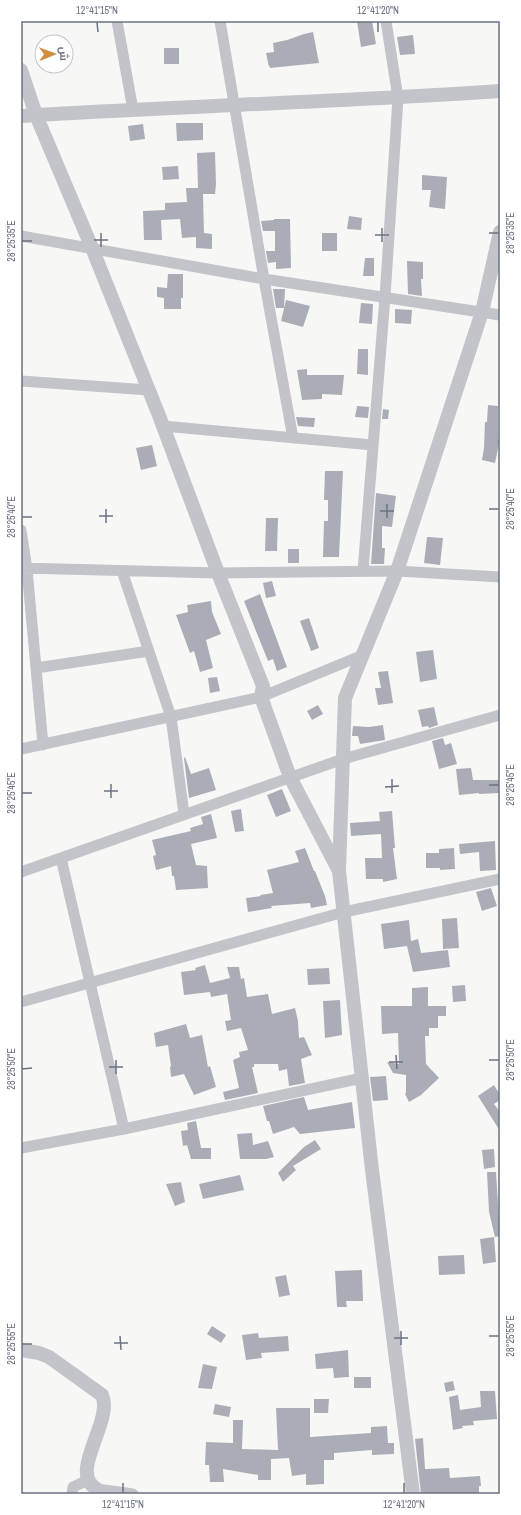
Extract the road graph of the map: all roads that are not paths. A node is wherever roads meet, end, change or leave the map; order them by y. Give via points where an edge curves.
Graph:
1 (118, 21) edge
2 (220, 21) edge
3 (386, 21) edge
4 (21, 70) edge
5 (500, 91) edge
6 (398, 98) junction
7 (235, 104) junction
8 (133, 110) junction
9 (36, 115) junction
10 (21, 116) edge
11 (500, 232) edge
12 (21, 236) edge
13 (92, 248) junction
14 (264, 279) junction
15 (385, 297) junction
16 (482, 312) junction
17 (500, 315) edge
18 (21, 381) edge
19 (149, 390) junction
20 (163, 426) junction
21 (293, 438) junction
22 (373, 445) junction
23 (21, 530) edge
24 (24, 568) edge
25 (122, 571) junction
26 (363, 571) junction
27 (397, 571) junction
28 (218, 573) junction
29 (500, 577) edge
30 (149, 651) junction
31 (363, 655) junction
32 (36, 668) junction
33 (261, 697) junction
34 (500, 715) edge
35 (171, 717) junction
36 (43, 745) junction
37 (21, 750) edge
38 (343, 759) junction
39 (290, 777) junction
40 (184, 814) junction
41 (61, 858) junction
42 (339, 871) junction
43 (21, 872) edge
44 (500, 879) edge
45 (344, 912) junction
46 (91, 982) junction
47 (21, 1002) edge
48 (362, 1078) junction
49 (124, 1129) junction
50 (21, 1148) edge
51 (21, 1350) edge
52 (93, 1484) junction
53 (72, 1494) edge
54 (133, 1494) edge
55 (413, 1494) edge

1 - 8 street
2 - 7 street
3 - 6 street
4 - 9 street
5 - 6 street
6 - 7 street
6 - 15 street
7 - 8 street
7 - 14 street
8 - 9 street
9 - 10 street
9 - 13 street
11 - 16 street
12 - 13 street
13 - 14 street
13 - 19 street
14 - 15 street
14 - 21 street
15 - 16 street
15 - 22 street
16 - 17 street
16 - 27 street
18 - 19 street
19 - 20 street
20 - 21 street
20 - 28 street
21 - 22 street
22 - 26 street
23 - 24 street
24 - 25 street
24 - 32 street
25 - 28 street
25 - 30 street
26 - 27 street
26 - 28 street
27 - 29 street
27 - 31 street
28 - 33 street via 263,686
30 - 32 street
30 - 35 street
31 - 33 street
31 - 38 street via 345,698
32 - 36 street
33 - 35 street
33 - 39 street
34 - 38 street
35 - 36 street
35 - 40 street
36 - 37 street
38 - 39 street
38 - 42 street
39 - 40 street
39 - 42 street
40 - 41 street
41 - 43 street
41 - 46 street
42 - 45 street
44 - 45 street
45 - 46 street
45 - 48 street
46 - 47 street
46 - 49 street
48 - 49 street
48 - 55 street
49 - 50 street
51 - 52 street via 39,1353 49,1358 102,1395 105,1406 86,1468
52 - 53 street via 73,1487
52 - 54 street

